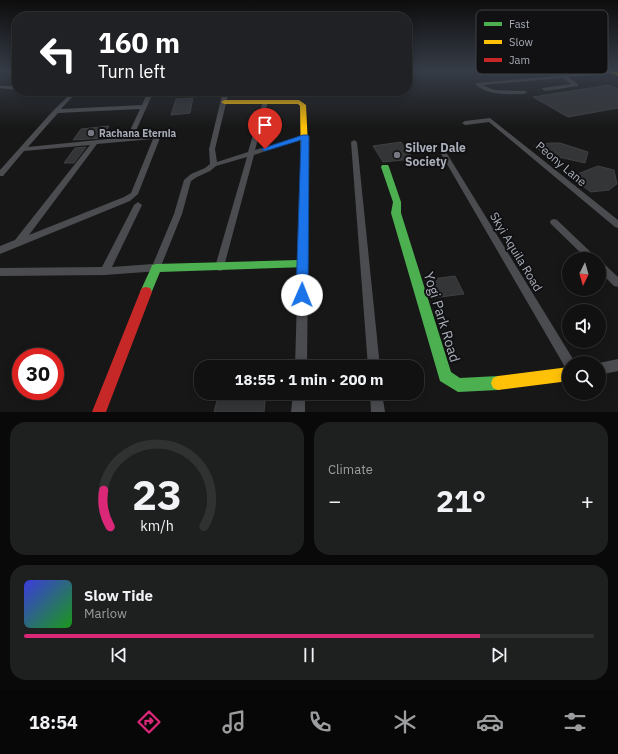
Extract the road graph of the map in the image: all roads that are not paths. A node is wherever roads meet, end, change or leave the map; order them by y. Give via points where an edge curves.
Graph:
1 (483, 89) edge
2 (524, 92) dead end
3 (72, 96) edge
4 (148, 96) edge
5 (225, 96) edge
6 (224, 102) junction
7 (264, 102) junction
8 (143, 107) junction
9 (56, 111) junction
10 (465, 123) dead end
11 (305, 137) junction
12 (129, 139) junction
13 (94, 142) junction
14 (354, 142) dead end
15 (24, 149) junction
16 (443, 152) dead end
17 (252, 153) junction
18 (214, 165) junction
19 (385, 167) dead end
20 (0, 174) edge
21 (138, 205) dead end
22 (554, 222) dead end
23 (618, 225) edge
24 (18, 244) junction
25 (0, 250) edge
26 (586, 252) edge
27 (303, 264) junction
28 (220, 267) junction
29 (156, 268) junction
30 (105, 271) junction
31 (0, 272) edge
32 (606, 272) edge
33 (618, 283) edge
34 (565, 356) edge
35 (300, 360) edge
36 (373, 360) edge
37 (618, 365) edge
38 (606, 367) edge
39 (562, 375) edge
40 (299, 400) edge
41 (377, 400) edge
42 (99, 412) edge
43 (298, 412) edge
44 (378, 412) edge

1 - 2 street via 493,93
3 - 9 street
4 - 8 street
5 - 6 street
6 - 7 street
6 - 18 street via 212,149
7 - 11 street via 299,102 303,105
7 - 17 street
8 - 9 street
8 - 12 street
9 - 15 street
10 - 23 street, Peony Lane via 490,120
11 - 17 street
11 - 27 street
12 - 13 street
12 - 24 street via 157,138 134,194 128,199
13 - 15 street
13 - 24 street
14 - 36 street
15 - 20 street
16 - 34 street, Skyi Aquila Road
17 - 18 street
17 - 28 street
18 - 29 street via 210,170 188,180 178,214
19 - 39 street, Yogi Park Road via 397,202 396,213 445,376 458,385 508,383
21 - 30 street
22 - 26 street
24 - 25 street
27 - 28 street
27 - 35 street
28 - 29 street
29 - 30 street
29 - 42 street
30 - 31 street
32 - 33 street
37 - 38 street
40 - 43 street
41 - 44 street

